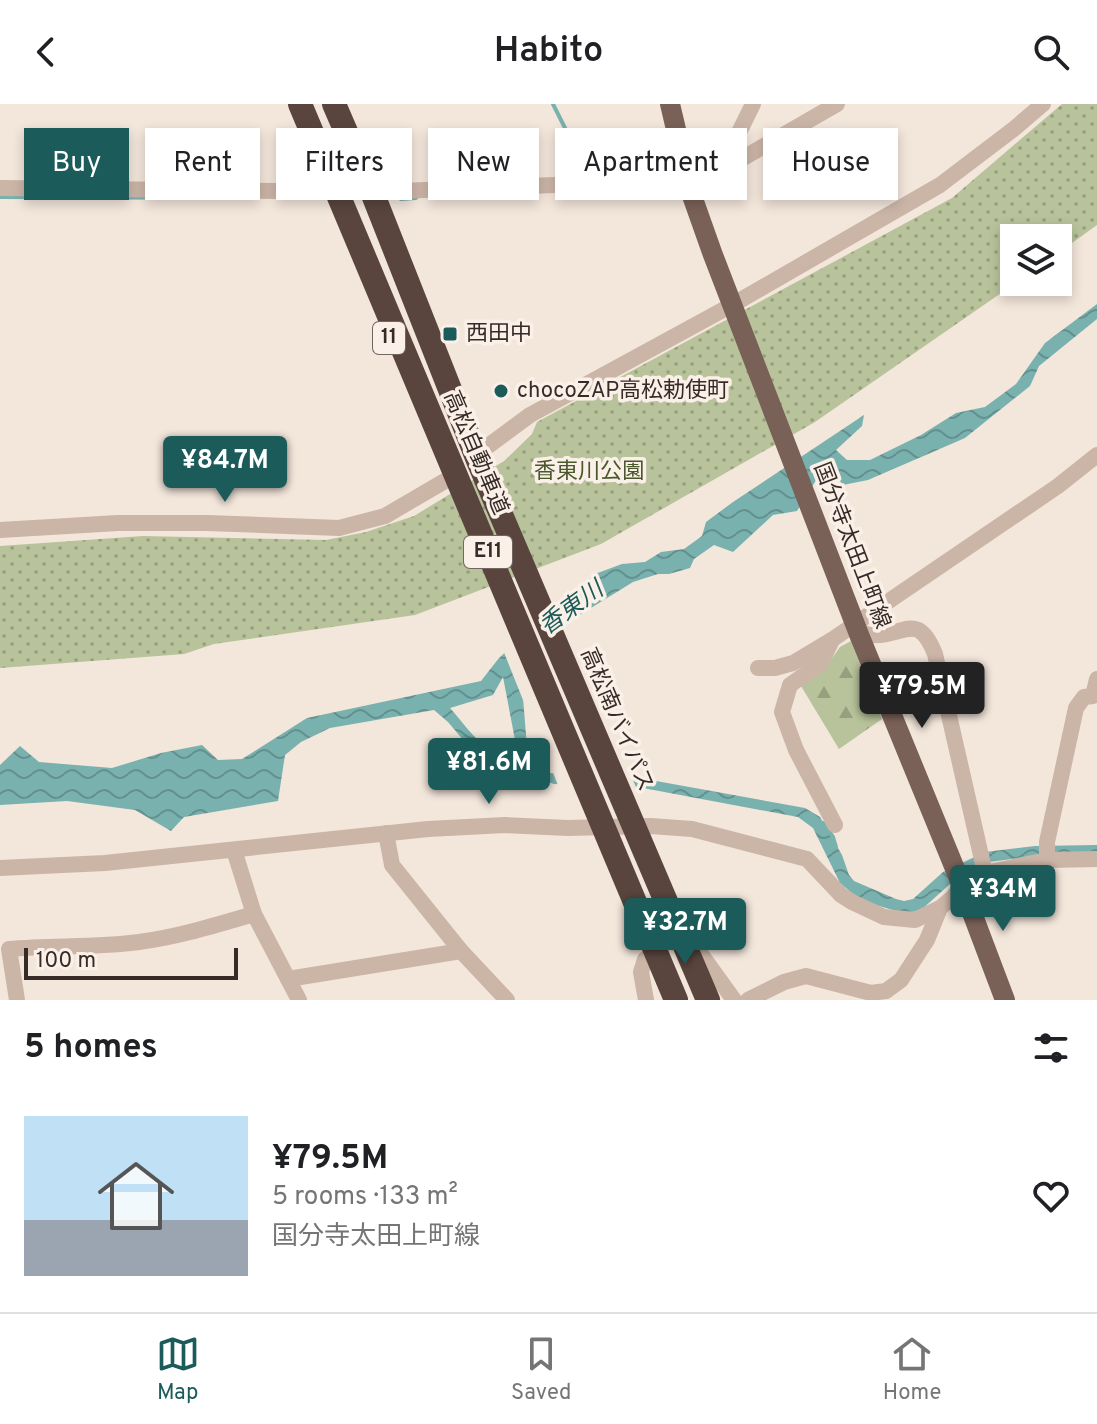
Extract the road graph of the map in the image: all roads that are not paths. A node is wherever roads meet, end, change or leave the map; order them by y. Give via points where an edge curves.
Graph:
1 (287, 104) edge
2 (300, 104) edge
3 (322, 104) edge
4 (334, 104) edge
5 (670, 104) edge
6 (753, 104) edge
7 (837, 104) edge
8 (1043, 104) edge
9 (297, 128) edge
10 (344, 128) edge
11 (676, 128) edge
12 (741, 128) edge
13 (747, 156) edge
14 (555, 185) edge
15 (0, 188) edge
16 (412, 190) edge
17 (276, 191) edge
18 (329, 200) edge
19 (375, 200) edge
20 (695, 200) edge
21 (733, 308) junction
22 (1097, 455) edge
23 (478, 459) junction
24 (451, 481) junction
25 (0, 530) edge
26 (855, 622) junction
27 (833, 639) junction
28 (758, 668) dead end
29 (1097, 679) edge
30 (1095, 699) edge
31 (574, 703) junction
32 (629, 816) junction
33 (835, 825) dead end
34 (590, 827) junction
35 (386, 833) junction
36 (234, 850) junction
37 (1047, 853) junction
38 (1097, 859) edge
39 (983, 864) junction
40 (0, 868) edge
41 (958, 877) junction
42 (633, 895) junction
43 (668, 908) junction
44 (940, 908) junction
45 (254, 914) junction
46 (461, 951) junction
47 (645, 959) junction
48 (288, 979) junction
49 (17, 1000) edge
50 (299, 1000) edge
51 (507, 1000) edge
52 (646, 1000) edge
53 (661, 1000) edge
54 (676, 1000) edge
55 (696, 1000) edge
56 (708, 1000) edge
57 (724, 1000) edge
58 (734, 1000) edge
59 (748, 1000) edge
60 (1005, 1000) edge

1 - 9 highway, 11
2 - 42 highway, 高松自動車道 / E11
3 - 31 highway, 高松自動車道 / E11
4 - 10 highway, 高松南バイパス / 11
5 - 11 main road, 国分寺太田上町線
6 - 12 street
7 - 13 street
8 - 21 street via 940,185
14 - 16 street
15 - 17 street
18 - 24 highway, 11
19 - 23 highway, 高松南バイパス / 11
20 - 21 main road, 国分寺太田上町線
21 - 23 street via 530,415
21 - 26 main road, 国分寺太田上町線
22 - 26 street
23 - 32 highway, 高松南バイパス / 11
24 - 25 street via 385,516 339,528 118,523
24 - 34 highway, 11
26 - 27 street
26 - 39 street via 873,635 911,628 930,641
26 - 41 main road, 国分寺太田上町線
27 - 28 street via 793,663
27 - 33 street via 821,663 790,685 782,712
29 - 30 street
30 - 37 street via 1084,697 1076,708
31 - 55 highway, 高松自動車道 / E11
31 - 57 highway via 611,761
32 - 34 street
32 - 43 highway, 高松南バイパス / 11
32 - 44 street via 807,859 841,895 884,917 915,920
34 - 35 street via 505,825
34 - 47 highway, 11
35 - 36 street
35 - 46 street via 392,865
36 - 40 street
36 - 45 street
37 - 38 street
37 - 39 street
39 - 41 street
41 - 44 street via 953,897
41 - 60 main road, 国分寺太田上町線
42 - 53 highway
42 - 54 highway, 高松自動車道 / E11
43 - 56 highway, 高松南バイパス / 11
43 - 58 street
44 - 59 street via 901,980 886,991 871,993 806,976
45 - 48 street
45 - 49 street via 140,942 9,949
46 - 48 street
46 - 51 street
47 - 52 street via 641,972
47 - 53 highway, 11
48 - 50 street

